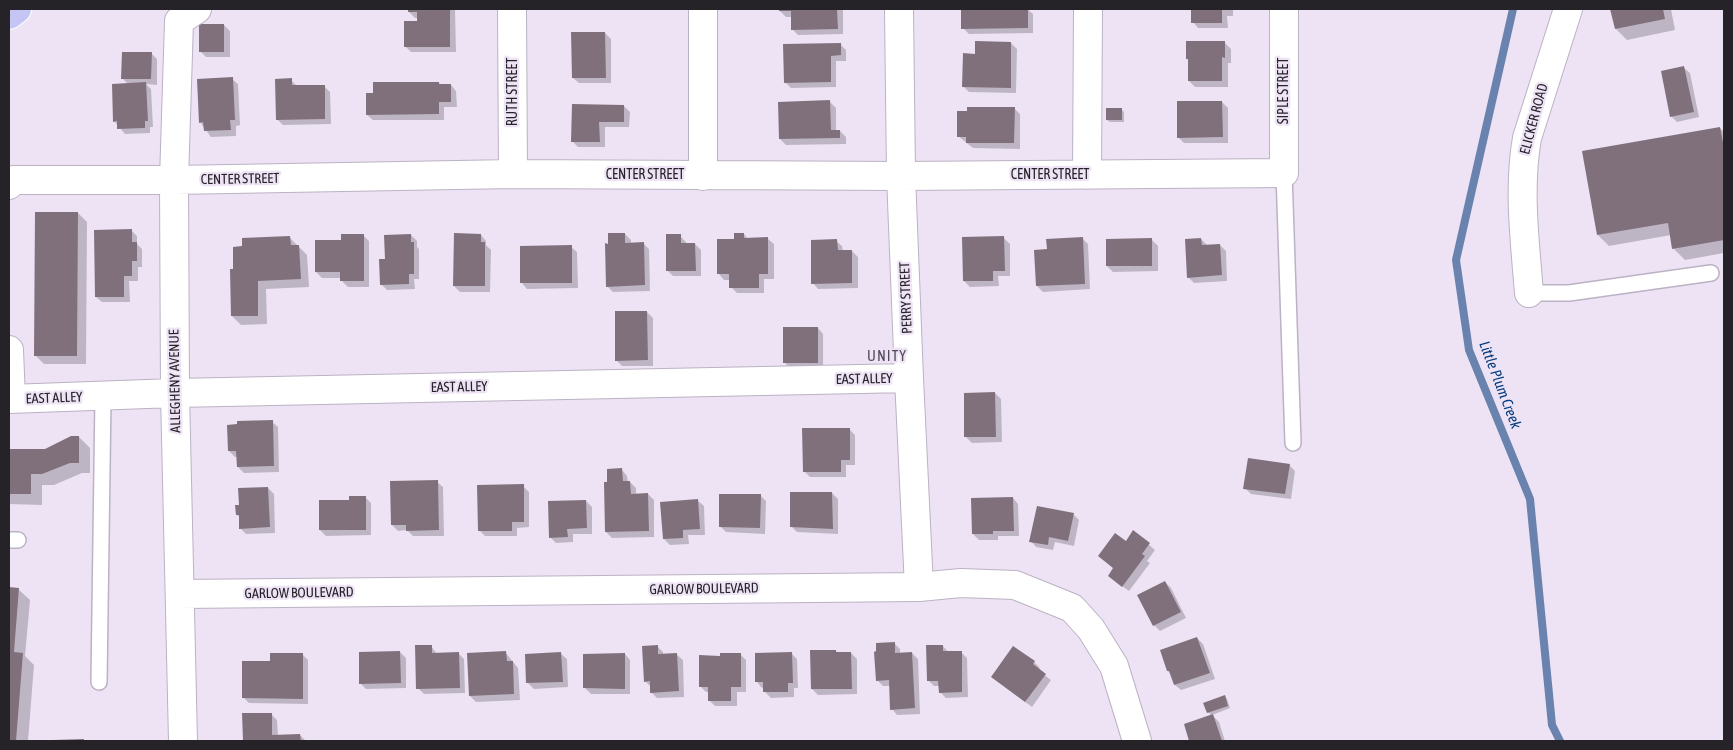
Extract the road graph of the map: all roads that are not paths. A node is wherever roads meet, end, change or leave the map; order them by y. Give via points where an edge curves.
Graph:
1 (17, 9) edge
2 (512, 9) edge
3 (703, 9) edge
4 (899, 9) edge
5 (1088, 9) edge
6 (1284, 9) edge
7 (1568, 9) edge
8 (9, 15) edge
9 (188, 15) edge
10 (513, 174) junction
11 (1284, 174) junction
12 (1088, 175) junction
13 (703, 176) junction
14 (901, 176) junction
15 (174, 180) junction
16 (9, 185) edge
17 (1711, 273) dead end
18 (1529, 293) joint
19 (9, 350) edge
20 (908, 378) junction
21 (175, 393) junction
22 (102, 396) junction
23 (10, 399) edge
24 (1293, 443) dead end
25 (919, 587) junction
26 (180, 594) junction
27 (99, 682) dead end
28 (183, 741) edge
29 (1137, 741) edge

1 - 8 highway
2 - 10 street, RUTH STREET
3 - 13 street
4 - 14 street, PERRY STREET
5 - 12 street
6 - 11 street, SIPLE STREET
7 - 18 street, ELICKER ROAD via 1523,159 1523,219
9 - 15 street, ALLEGHENY AVENUE
10 - 13 street, CENTER STREET
10 - 15 street, CENTER STREET
11 - 12 street, CENTER STREET
11 - 24 lane
12 - 14 street, CENTER STREET
13 - 14 street, CENTER STREET
14 - 20 street, PERRY STREET
15 - 16 street, CENTER STREET via 13,180
15 - 21 street, ALLEGHENY AVENUE
17 - 18 lane via 1569,293
19 - 23 street
20 - 21 street, EAST ALLEY
20 - 25 street, PERRY STREET
21 - 22 street, EAST ALLEY
21 - 26 street, ALLEGHENY AVENUE
22 - 23 street, EAST ALLEY
22 - 27 lane
25 - 26 street, GARLOW BOULEVARD
25 - 29 street, GARLOW BOULEVARD via 1014,585 1072,608 1092,629 1114,666
26 - 28 street, ALLEGHENY AVENUE

